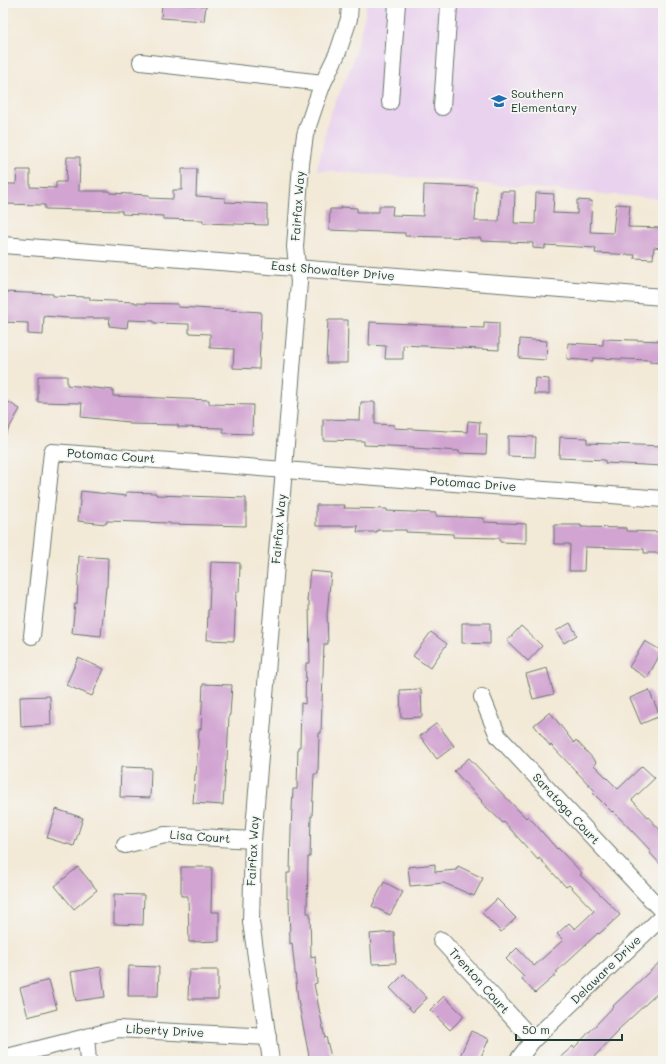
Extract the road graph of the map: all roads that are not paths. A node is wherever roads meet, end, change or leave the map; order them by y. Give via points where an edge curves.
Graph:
1 (350, 3) edge
2 (398, 3) edge
3 (449, 6) dead end
4 (141, 62) dead end
5 (323, 83) junction
6 (390, 102) dead end
7 (442, 107) dead end
8 (3, 246) edge
9 (297, 268) junction
10 (663, 297) edge
11 (284, 469) junction
12 (663, 499) edge
13 (32, 636) dead end
14 (482, 697) dead end
15 (253, 840) junction
16 (125, 845) dead end
17 (663, 912) edge
18 (663, 916) edge
19 (441, 940) dead end
20 (86, 1037) junction
21 (268, 1037) junction
22 (533, 1040) junction
23 (3, 1058) edge
24 (88, 1061) edge
25 (271, 1061) edge
26 (517, 1061) edge

1 - 5 street, Fairfax Way via 349,19 338,52
2 - 6 street
3 - 7 street
4 - 5 street
5 - 9 street, Fairfax Way via 305,135 295,247
8 - 9 street, East Showalter Drive
9 - 10 street, East Showalter Drive
9 - 11 street, Fairfax Way via 299,282
11 - 12 street, Potomac Drive
11 - 13 street, Potomac Court via 52,452
11 - 15 street, Fairfax Way
14 - 17 street, Saratoga Court via 498,736
15 - 16 street, Lisa Court via 165,835
15 - 21 street, Fairfax Way via 251,922
18 - 22 street, Delaware Drive
19 - 22 street, Trenton Court
20 - 21 street, Liberty Drive via 118,1029
20 - 23 street, Liberty Drive
20 - 24 street
21 - 25 street, Fairfax Way
22 - 26 street, Delaware Drive

